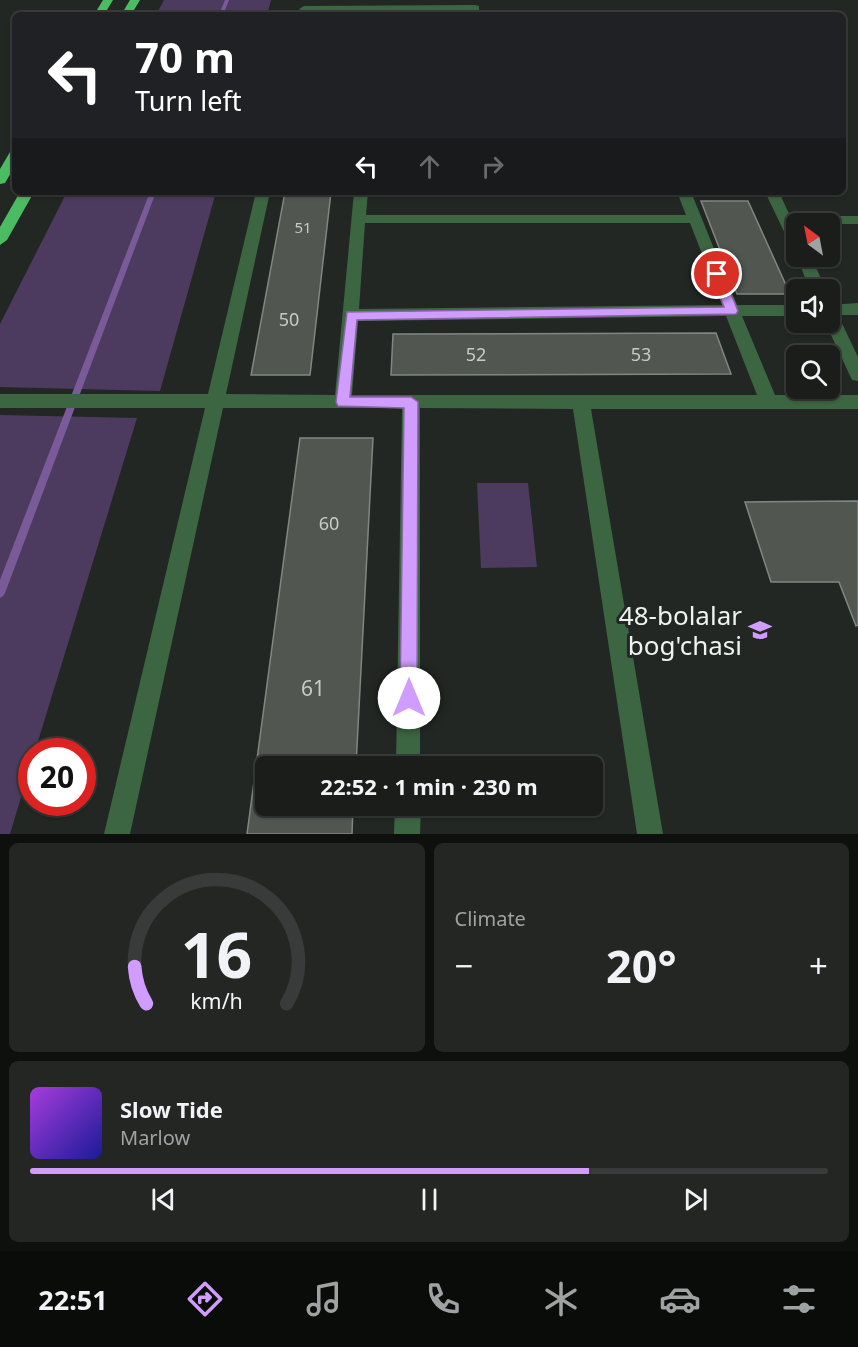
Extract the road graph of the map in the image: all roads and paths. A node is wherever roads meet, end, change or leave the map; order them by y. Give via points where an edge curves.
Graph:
1 (401, 4) edge
2 (304, 8) edge
3 (475, 8) edge
4 (415, 12) edge
5 (12, 160) edge
6 (0, 180) edge
7 (25, 195) edge
8 (262, 195) edge
9 (361, 195) edge
10 (685, 195) edge
11 (774, 195) edge
12 (359, 219) junction
13 (695, 219) junction
14 (786, 220) edge
15 (840, 220) edge
16 (858, 220) edge
17 (0, 240) edge
18 (858, 309) edge
19 (786, 310) edge
20 (840, 310) edge
21 (732, 311) junction
22 (351, 315) junction
23 (838, 333) edge
24 (858, 375) edge
25 (0, 401) edge
26 (343, 402) junction
27 (411, 402) junction
28 (858, 402) edge
29 (214, 403) junction
30 (581, 403) junction
31 (769, 403) junction
32 (408, 756) edge
33 (408, 816) edge
34 (117, 834) edge
35 (407, 834) edge
36 (650, 834) edge

1 - 2 street
1 - 4 street
3 - 4 street
5 - 6 highway
7 - 17 highway
8 - 29 street
9 - 12 street
10 - 13 street
11 - 14 street
12 - 13 street
12 - 22 street
13 - 21 street
15 - 16 street
18 - 20 street
19 - 21 street
21 - 22 street
21 - 31 street
22 - 26 street
23 - 24 street
25 - 29 street
26 - 27 street
26 - 29 street
27 - 30 street
27 - 32 street
28 - 31 street
29 - 34 street
30 - 31 street
30 - 36 street
33 - 35 street

